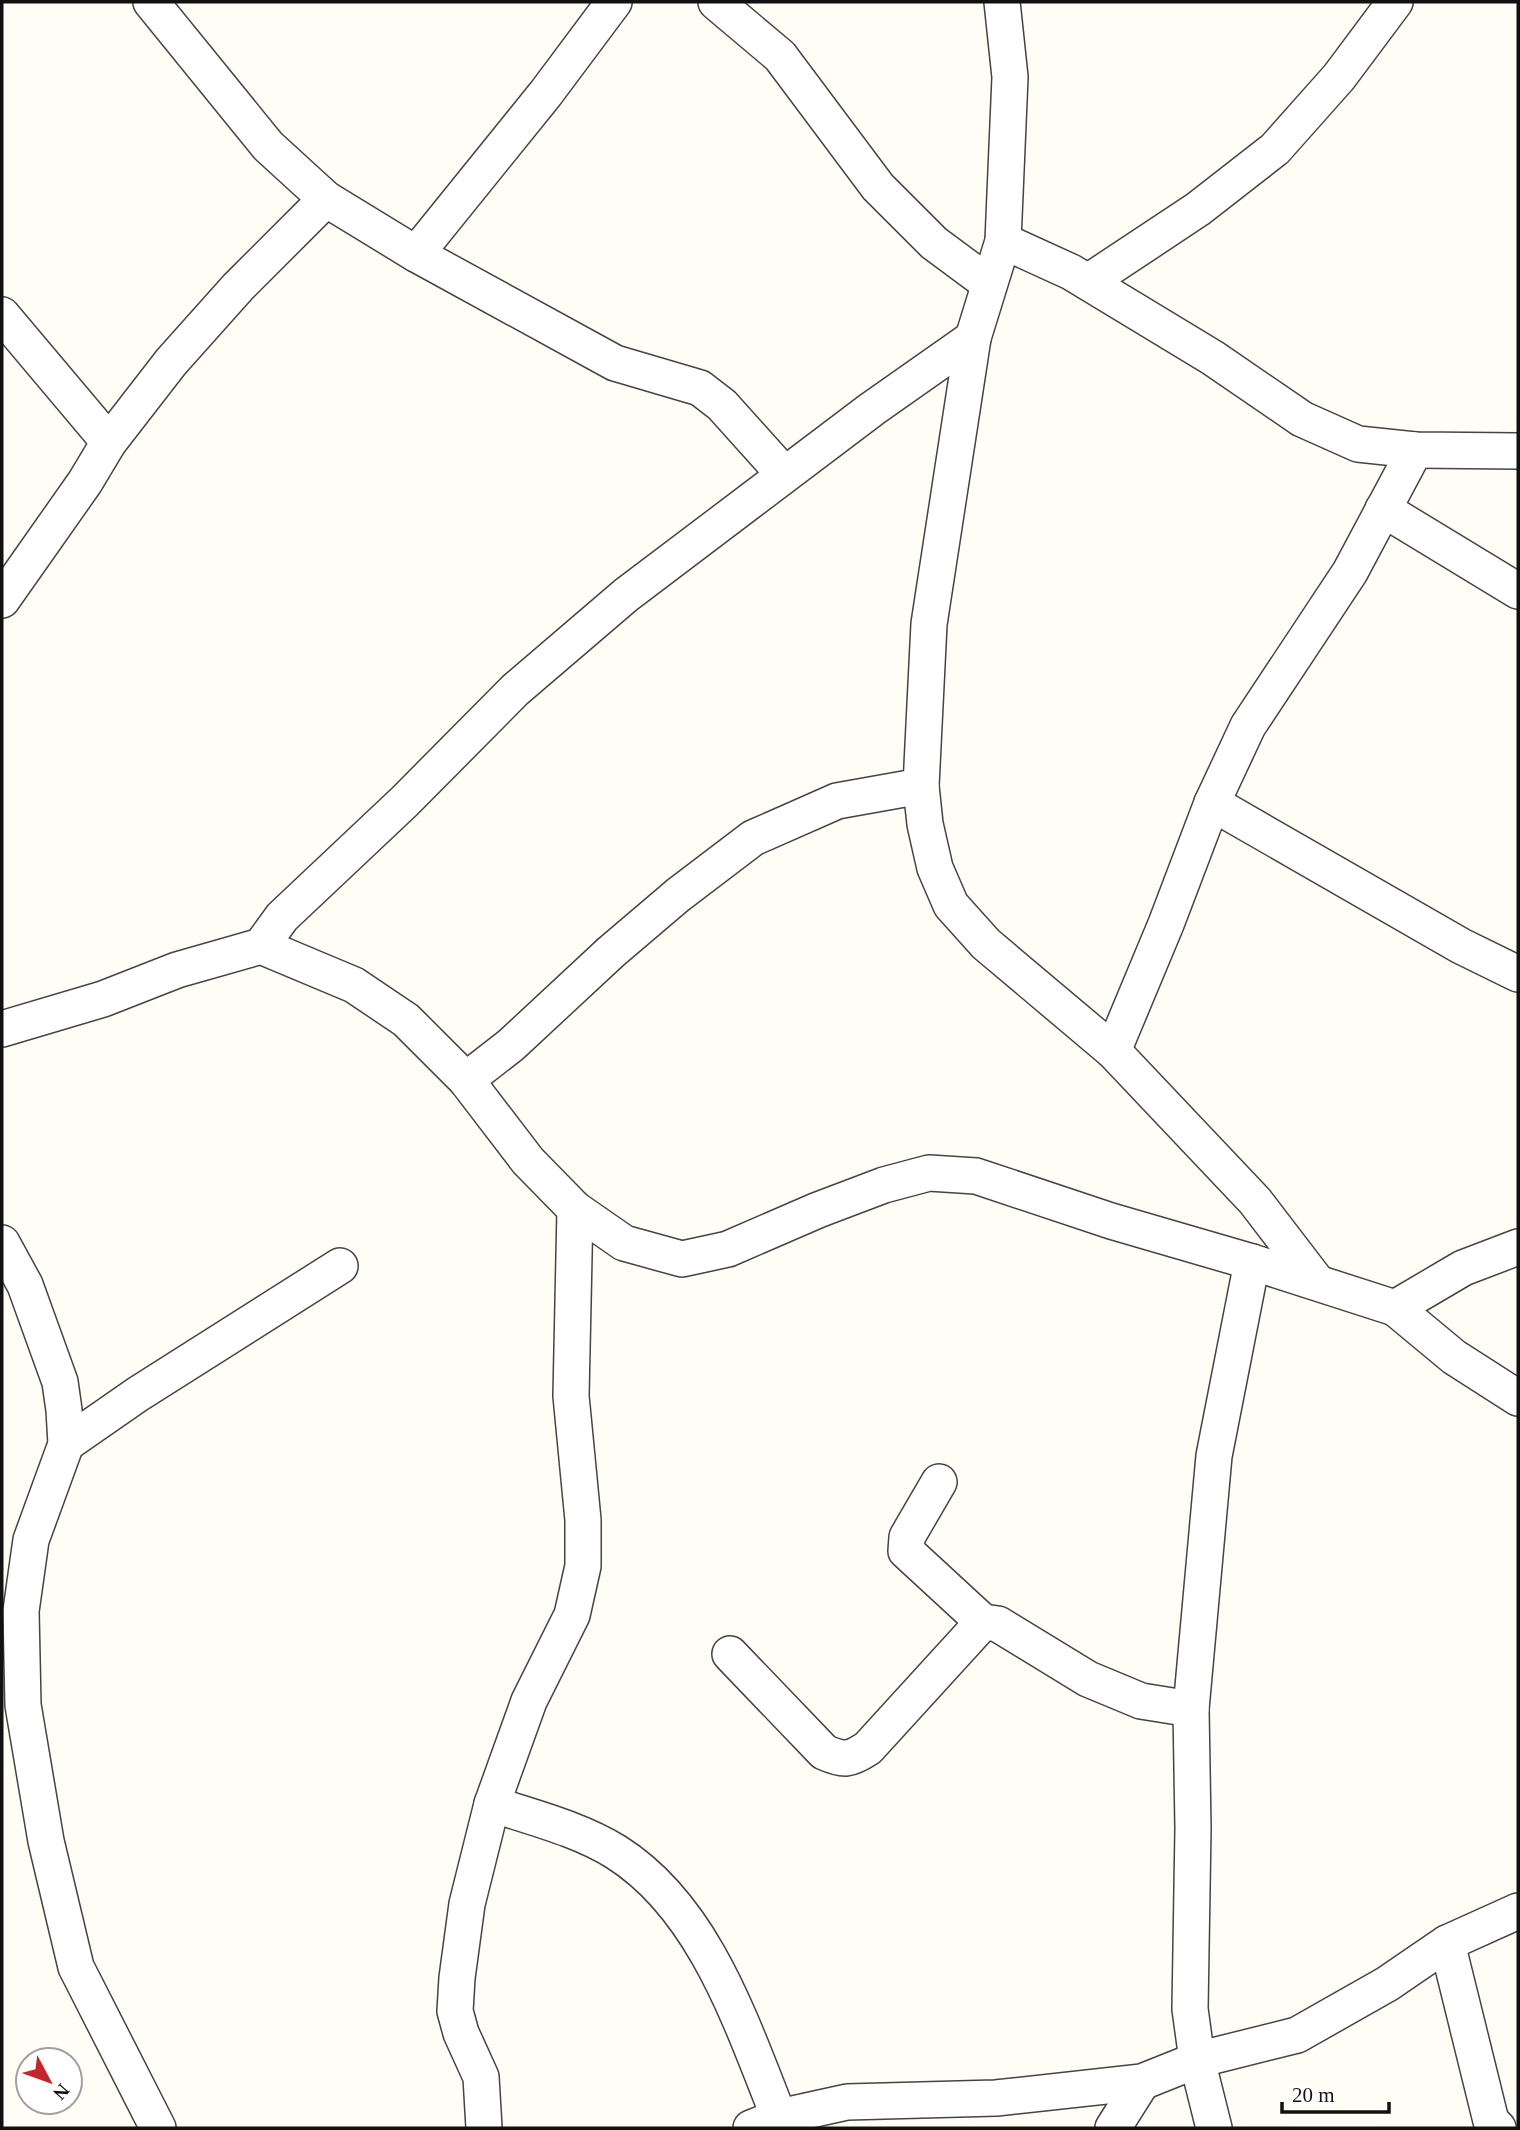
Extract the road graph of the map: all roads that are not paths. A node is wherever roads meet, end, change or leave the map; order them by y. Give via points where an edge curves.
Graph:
1 (151, 2) edge
2 (614, 2) edge
3 (716, 2) edge
4 (1002, 2) edge
5 (1395, 2) edge
6 (326, 199) junction
7 (1003, 241) junction
8 (416, 254) junction
9 (1088, 282) junction
10 (988, 283) junction
11 (2, 315) edge
12 (973, 338) junction
13 (108, 442) junction
14 (1415, 450) junction
15 (1518, 451) edge
16 (784, 474) junction
17 (1384, 509) junction
18 (1518, 591) edge
19 (2, 600) edge
20 (921, 786) junction
21 (1212, 803) junction
22 (261, 946) junction
23 (1518, 974) edge
24 (2, 1029) edge
25 (1112, 1051) junction
26 (466, 1080) junction
27 (575, 1209) junction
28 (2, 1243) edge
29 (1518, 1247) edge
30 (1252, 1262) junction
31 (340, 1266) dead end
32 (1317, 1282) junction
33 (1395, 1308) junction
34 (1518, 1398) edge
35 (66, 1444) junction
36 (939, 1482) dead end
37 (983, 1622) junction
38 (730, 1654) dead end
39 (1191, 1709) junction
40 (492, 1804) junction
41 (1518, 1911) edge
42 (1447, 1943) junction
43 (1196, 2060) junction
44 (1142, 2082) junction
45 (765, 2122) edge
46 (158, 2128) edge
47 (484, 2128) edge
48 (1113, 2128) edge
49 (1214, 2128) edge
50 (1499, 2128) edge

1 - 6 street via 268,146
2 - 8 street
3 - 10 street via 780,56 878,187 934,243
4 - 7 street via 1010,77
5 - 9 street via 1339,77 1275,149 1198,209
6 - 8 street
6 - 13 street via 170,362
7 - 9 street
7 - 10 street
8 - 16 street via 615,363 700,388 722,405
9 - 14 street via 1302,419 1359,444
10 - 12 street
11 - 13 street
12 - 16 street
12 - 20 street via 929,624
13 - 19 street
14 - 15 street
14 - 17 street
16 - 22 street via 626,595 515,690 282,917
17 - 18 street
17 - 21 street via 1350,572 1248,726
20 - 25 street via 935,868 951,905 986,944
20 - 26 street via 836,801 753,838 678,895
21 - 23 street
21 - 25 street
22 - 24 street
22 - 26 street via 354,985 406,1020
25 - 32 street via 1255,1201
26 - 27 street via 528,1161
27 - 30 street via 624,1243 682,1259 728,1249 884,1185 929,1173 976,1176
27 - 40 street via 571,1396 583,1566 572,1615 529,1701
28 - 35 street via 25,1285 60,1382
29 - 33 street via 1463,1268
30 - 32 street
30 - 39 street via 1214,1455
31 - 35 street
32 - 33 street
33 - 34 street via 1454,1357
35 - 46 street via 31,1540 21,1611 23,1704 46,1841 76,1968
36 - 37 street via 907,1537 906,1551
37 - 38 street via 854,1758 824,1752
37 - 39 street via 998,1624 1088,1679 1141,1701
39 - 43 street via 1190,2008
40 - 45 street via 580,1833 617,1853 677,1907 709,1955 743,2026
40 - 47 street via 467,1904 456,2011 481,2077
41 - 42 street
42 - 43 street via 1387,1984 1297,2035
42 - 50 street via 1491,2120
43 - 44 street
43 - 49 street
44 - 45 street via 996,2098 847,2102
44 - 48 street

